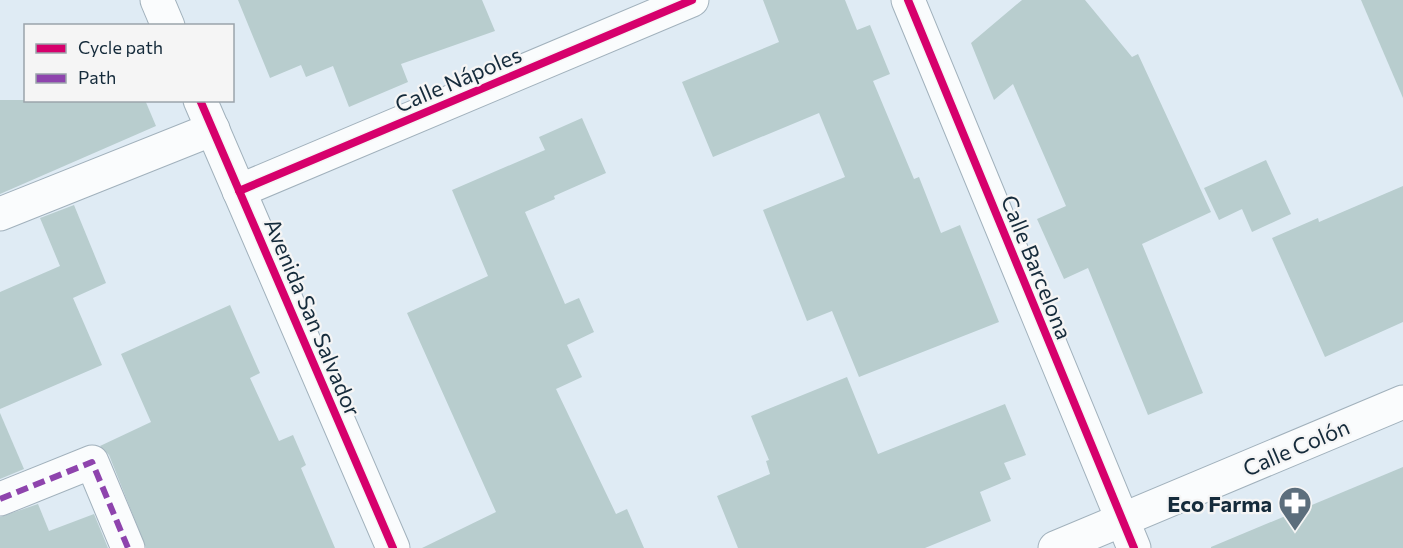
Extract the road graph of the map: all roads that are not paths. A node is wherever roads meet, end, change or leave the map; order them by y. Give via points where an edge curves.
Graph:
1 (157, 0) edge
2 (692, 0) edge
3 (908, 0) edge
4 (167, 24) edge
5 (207, 115) edge
6 (239, 191) junction
7 (0, 214) edge
8 (1403, 402) edge
9 (0, 499) edge
10 (1128, 534) edge
11 (128, 548) edge
12 (393, 548) edge
13 (1055, 548) edge

1 - 4 street
2 - 6 street, Calle Nápoles
3 - 10 street, Calle Barcelona
5 - 6 street, Avenida San Salvador
5 - 7 street
6 - 12 street, Avenida San Salvador
8 - 10 street, Calle Colón
9 - 11 street via 92,462
10 - 13 street, Calle Colón

